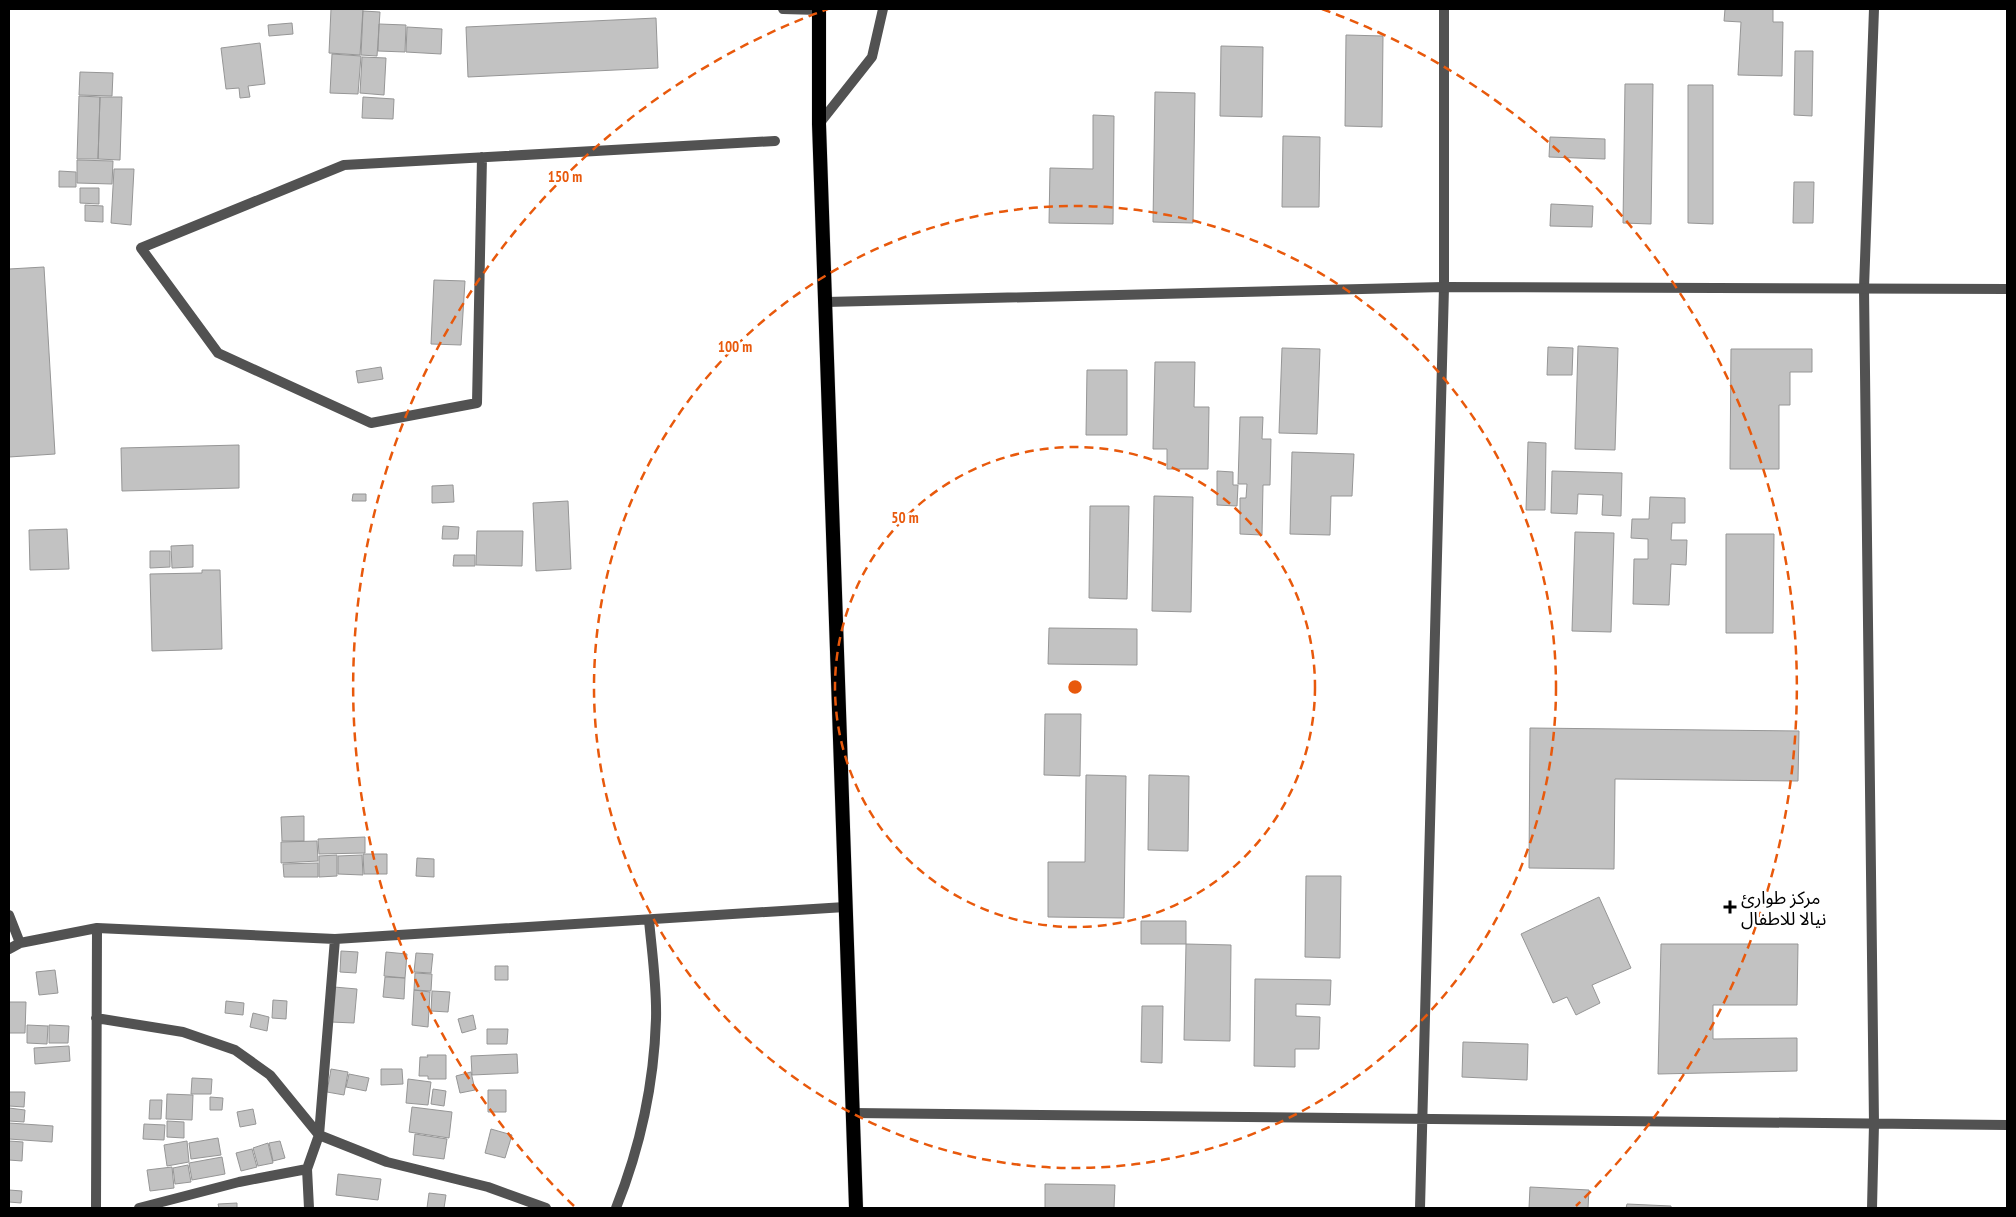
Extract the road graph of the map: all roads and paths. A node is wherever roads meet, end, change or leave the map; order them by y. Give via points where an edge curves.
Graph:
1 (783, 9) edge
2 (819, 9) edge
3 (883, 9) edge
4 (1444, 9) edge
5 (1874, 9) edge
6 (819, 124) junction
7 (775, 141) dead end
8 (482, 157) junction
9 (1444, 287) junction
10 (1864, 288) junction
11 (2007, 289) edge
12 (826, 302) junction
13 (845, 907) junction
14 (9, 916) edge
15 (649, 920) junction
16 (97, 928) junction
17 (335, 939) junction
18 (20, 943) junction
19 (9, 948) edge
20 (96, 1018) junction
21 (853, 1113) junction
22 (1422, 1119) junction
23 (1874, 1124) junction
24 (2007, 1125) edge
25 (319, 1135) junction
26 (307, 1169) junction
27 (96, 1208) edge
28 (139, 1208) edge
29 (309, 1208) edge
30 (546, 1208) edge
31 (616, 1208) edge
32 (856, 1208) edge
33 (1420, 1208) edge
34 (1872, 1208) edge

1 - 2 street
2 - 6 highway
3 - 6 street via 872,57
4 - 9 street
5 - 10 street
6 - 12 highway
7 - 8 street
8 - 8 street via 344,165 142,248 218,352 371,422 477,403
9 - 10 street
9 - 12 street
9 - 22 street
10 - 11 street
10 - 23 street
12 - 13 highway
13 - 15 street
13 - 21 highway
14 - 18 street
15 - 17 street
15 - 31 street via 656,1018 650,1094 629,1178
16 - 17 street
16 - 18 street
16 - 20 street
17 - 25 street
18 - 19 street
20 - 25 street via 182,1032 235,1050 270,1075
20 - 27 street
21 - 22 street
21 - 32 highway
22 - 23 street
22 - 33 street
23 - 24 street
23 - 34 street
25 - 26 street
25 - 30 street via 387,1162 488,1186
26 - 28 street via 239,1182
26 - 29 street

